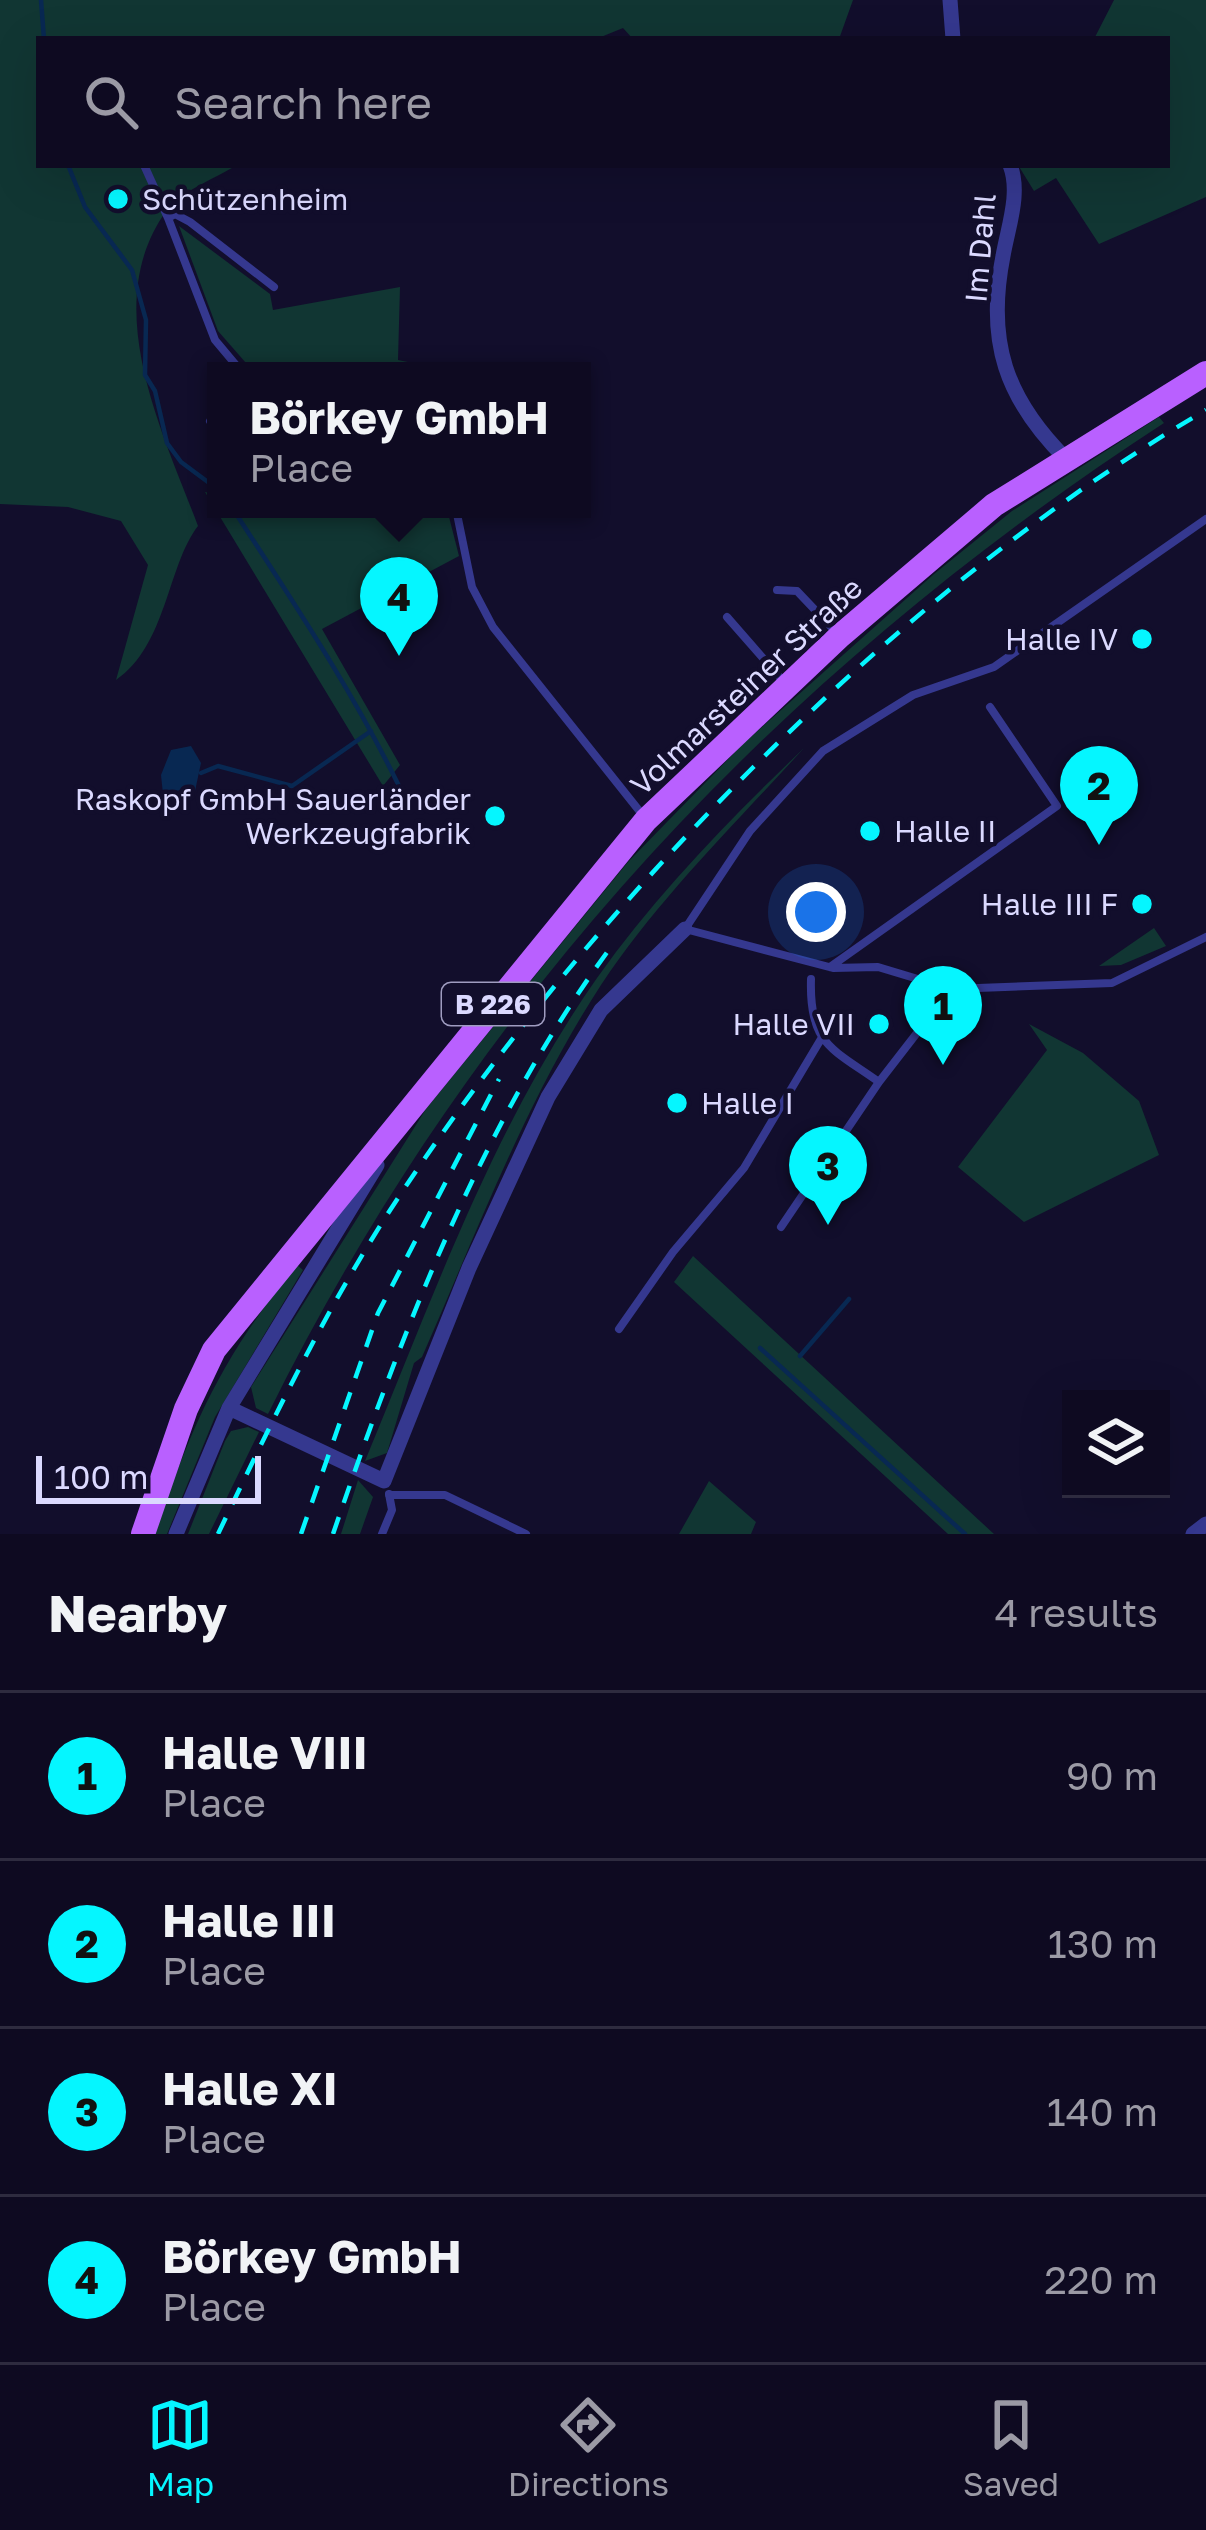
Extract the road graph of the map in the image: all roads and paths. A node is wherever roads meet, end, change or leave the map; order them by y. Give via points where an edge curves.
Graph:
1 (950, 0) edge
2 (953, 36) edge
3 (145, 168) edge
4 (1010, 168) edge
5 (168, 218) junction
6 (274, 287) dead end
7 (234, 362) edge
8 (1206, 374) edge
9 (1066, 459) junction
10 (458, 518) edge
11 (1206, 519) edge
12 (777, 590) dead end
13 (728, 617) dead end
14 (840, 636) junction
15 (788, 686) junction
16 (989, 707) dead end
17 (646, 820) junction
18 (685, 929) junction
19 (1206, 937) edge
20 (830, 967) junction
21 (812, 979) dead end
22 (951, 989) junction
23 (821, 1039) junction
24 (879, 1082) junction
25 (399, 1122) junction
26 (781, 1226) dead end
27 (619, 1329) dead end
28 (229, 1408) junction
29 (386, 1488) junction
30 (1206, 1524) edge
31 (143, 1534) edge
32 (176, 1534) edge
33 (382, 1534) edge
34 (526, 1534) edge
35 (1192, 1534) edge

1 - 2 street
3 - 5 lane
4 - 9 street, Im Dahl via 1014,206 998,286 1010,389 1027,420
5 - 6 lane via 190,222
5 - 7 lane via 215,340
8 - 9 main road, Volmarsteiner Straße / B 226
9 - 14 main road, Volmarsteiner Straße / B 226 via 994,505
10 - 17 lane via 472,587 493,626
11 - 18 lane via 994,667 913,695 823,751 749,831
12 - 14 lane via 797,591
13 - 15 lane
14 - 15 main road, Volmarsteiner Straße / B 226
15 - 17 main road, Volmarsteiner Straße / B 226
16 - 20 lane via 1057,806
17 - 25 main road, Volmarsteiner Straße / B 226
18 - 20 lane
18 - 29 street via 601,1010 548,1096 469,1268
19 - 22 lane via 1112,982
20 - 22 lane via 878,967
21 - 23 lane via 812,1021
22 - 24 lane
23 - 24 lane
23 - 27 lane via 744,1168
24 - 26 lane
25 - 28 street, Volmarsteiner Straße
25 - 31 main road, Volmarsteiner Straße / B 226 via 214,1350
28 - 29 street
28 - 32 street, Volmarsteiner Straße
29 - 33 lane via 392,1510
29 - 34 lane via 445,1496
30 - 35 street

